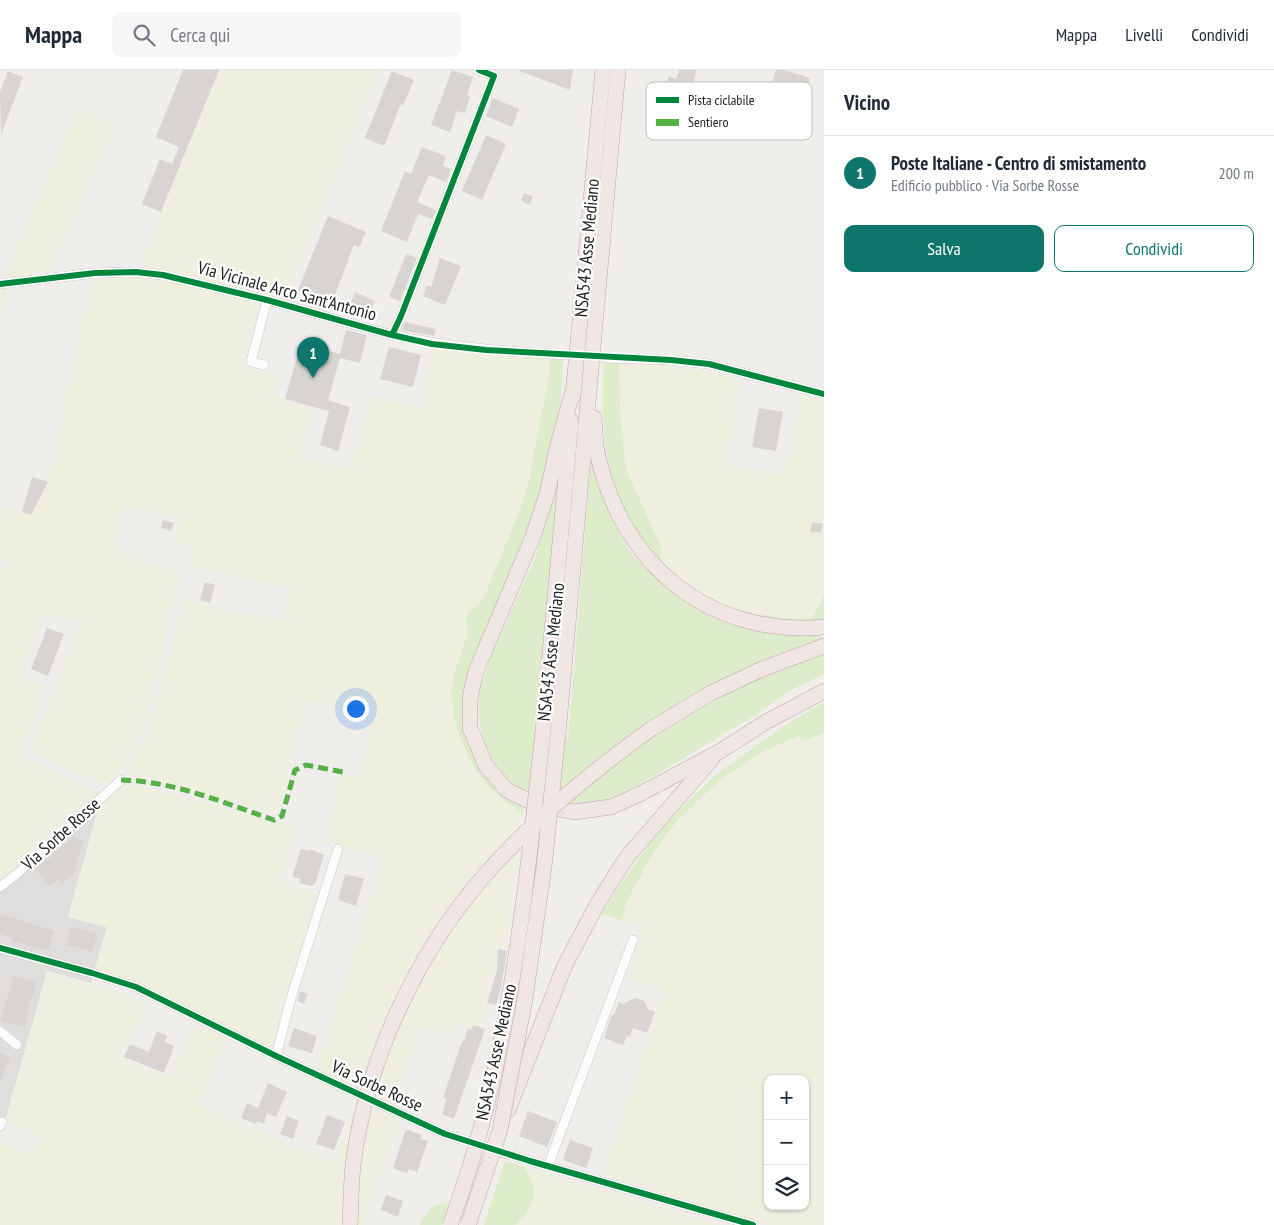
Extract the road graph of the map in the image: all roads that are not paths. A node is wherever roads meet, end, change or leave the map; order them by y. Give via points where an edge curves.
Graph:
1 (479, 70) edge
2 (603, 70) edge
3 (618, 70) edge
4 (0, 284) edge
5 (267, 300) junction
6 (392, 335) junction
7 (563, 355) dead end
8 (605, 358) dead end
9 (264, 365) dead end
10 (590, 379) junction
11 (574, 386) junction
12 (824, 394) edge
13 (824, 627) edge
14 (824, 646) edge
15 (824, 691) edge
16 (551, 733) junction
17 (717, 753) junction
18 (121, 780) dead end
19 (338, 849) dead end
20 (0, 887) edge
21 (633, 940) dead end
22 (0, 948) edge
23 (0, 1031) edge
24 (17, 1045) dead end
25 (276, 1056) junction
26 (500, 1130) junction
27 (548, 1166) junction
28 (350, 1225) edge
29 (450, 1225) edge
30 (468, 1225) edge
31 (752, 1225) edge

1 - 6 street, Via Vicinale Arco Sant'Antonio via 494,76
2 - 11 highway, NSA543 Asse Mediano
3 - 10 highway, NSA543 Asse Mediano
4 - 5 street, Via Vicinale Arco Sant'Antonio via 95,273 136,272 163,274
5 - 6 street, Via Vicinale Arco Sant'Antonio
5 - 9 street via 251,362
6 - 7 street via 450,346
8 - 12 street via 709,364
10 - 13 highway via 597,452 612,498 630,536 651,563 684,592 718,612 754,622
10 - 16 highway, NSA543 Asse Mediano
11 - 16 highway, NSA543 Asse Mediano
11 - 17 highway via 547,494 532,539 476,671 470,698 470,728 486,766 507,790 537,805 574,812 611,807
14 - 28 highway, bridge via 720,689 651,729 611,757 578,786 514,843 483,878 447,925 420,968 381,1050 364,1109 353,1165
15 - 17 highway
16 - 26 highway, NSA543 Asse Mediano, bridge via 544,867 525,999
16 - 29 highway, NSA543 Asse Mediano, bridge via 500,1042 480,1130
17 - 26 highway, bridge via 627,858 600,901 565,965
18 - 20 street, Via Sorbe Rosse
19 - 25 street
21 - 27 street
22 - 25 street, Via Sorbe Rosse via 136,987
23 - 24 street
25 - 27 street, Via Sorbe Rosse via 444,1134
26 - 30 highway, NSA543 Asse Mediano, bridge
27 - 31 street, Via Sorbe Rosse

